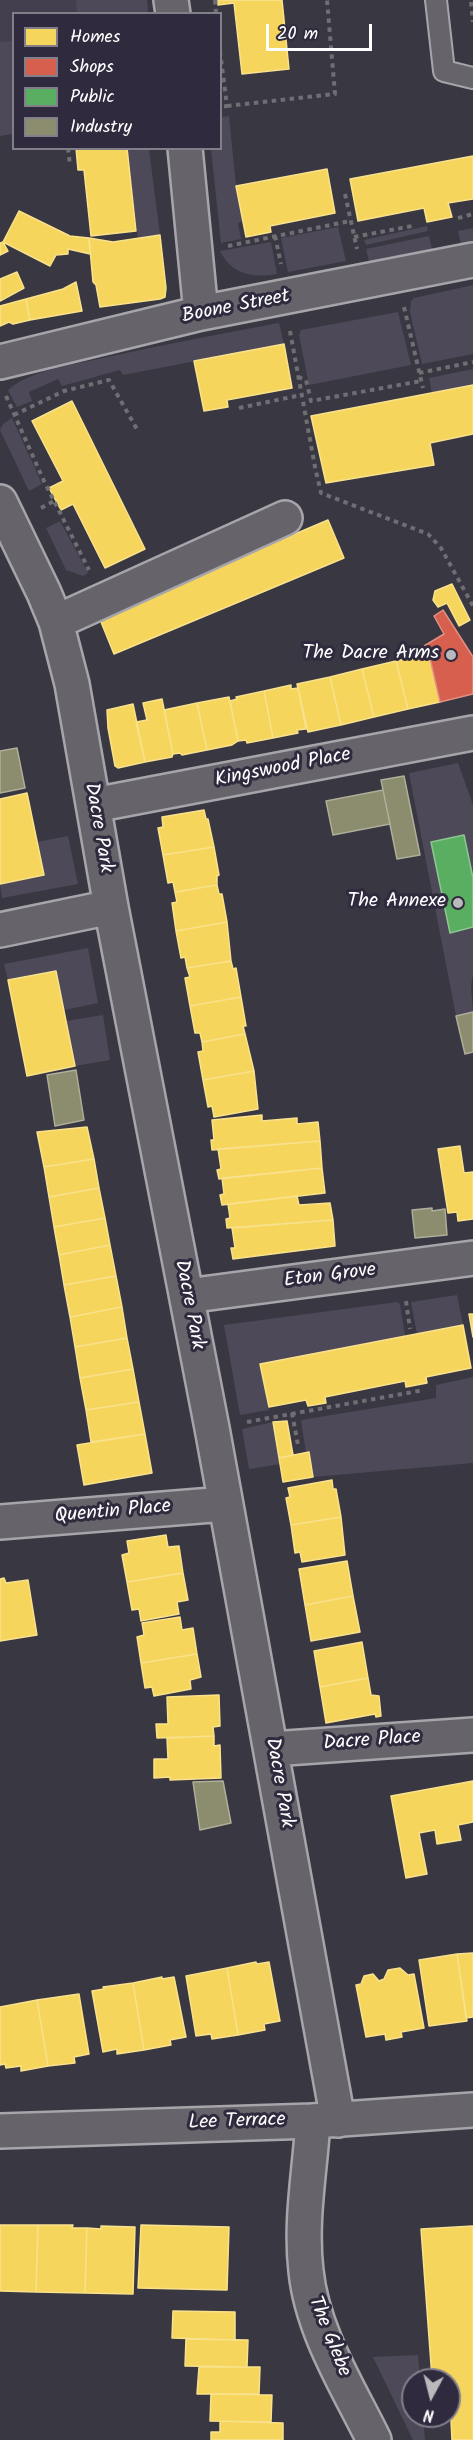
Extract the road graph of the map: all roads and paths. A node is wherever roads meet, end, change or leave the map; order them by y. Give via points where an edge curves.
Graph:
1 (327, 0) edge
2 (436, 0) edge
3 (471, 2) dead end
4 (473, 22) edge
5 (222, 67) edge
6 (473, 78) edge
7 (227, 106) junction
8 (222, 107) edge
9 (68, 150) edge
10 (185, 150) edge
11 (70, 165) dead end
12 (345, 194) dead end
13 (473, 214) edge
14 (458, 218) dead end
15 (350, 221) junction
16 (412, 226) dead end
17 (354, 237) junction
18 (195, 253) junction
19 (473, 260) edge
20 (396, 276) junction
21 (364, 282) junction
22 (284, 298) junction
23 (201, 313) junction
24 (473, 362) edge
25 (419, 373) junction
26 (1, 375) edge
27 (298, 377) junction
28 (421, 381) junction
29 (423, 388) dead end
30 (301, 395) junction
31 (239, 408) dead end
32 (14, 415) junction
33 (138, 432) dead end
34 (54, 501) junction
35 (0, 502) edge
36 (36, 510) dead end
37 (285, 518) dead end
38 (91, 574) dead end
39 (473, 606) edge
40 (56, 622) junction
41 (473, 733) edge
42 (94, 805) junction
43 (111, 907) junction
44 (0, 930) edge
45 (473, 1258) edge
46 (187, 1296) junction
47 (423, 1390) dead end
48 (292, 1413) junction
49 (246, 1422) dead end
50 (298, 1445) dead end
51 (225, 1504) junction
52 (0, 1522) edge
53 (473, 1736) edge
54 (272, 1749) junction
55 (473, 2110) edge
56 (326, 2121) junction
57 (0, 2131) edge
58 (374, 2440) edge

1 - 7 path via 335,94
2 - 6 lane via 444,71
3 - 4 path
5 - 7 path
7 - 8 path
9 - 11 path
10 - 18 street
12 - 15 path
13 - 14 path
15 - 17 path
15 - 18 path
16 - 17 path
17 - 21 path
18 - 23 street
19 - 20 street, Boone Street
20 - 21 street, Boone Street
20 - 25 path
21 - 22 street, Boone Street
22 - 23 street, Boone Street
22 - 27 path
23 - 26 street, Boone Street
24 - 25 path
25 - 28 path
26 - 32 path
27 - 28 path via 306,381 311,401
27 - 30 path
28 - 29 path
30 - 31 path
30 - 39 path via 321,493 428,534 441,548
32 - 33 path via 64,391 109,380
32 - 34 path
34 - 36 path
34 - 38 path
35 - 40 street, Dacre Park
37 - 40 street
40 - 42 street, Dacre Park via 72,684
41 - 42 street, Kingswood Place
42 - 43 street, Dacre Park
43 - 44 street
43 - 46 street, Dacre Park
45 - 46 street, Eton Grove
46 - 51 street, Dacre Park
47 - 48 path
48 - 49 path
48 - 50 path
51 - 52 street, Quentin Place
51 - 54 street, Dacre Park
53 - 54 street, Dacre Place
54 - 56 street, Dacre Park
55 - 56 street, Lee Terrace
56 - 57 street, Lee Terrace
56 - 58 street, The Glebe via 304,2229 309,2291 327,2342

